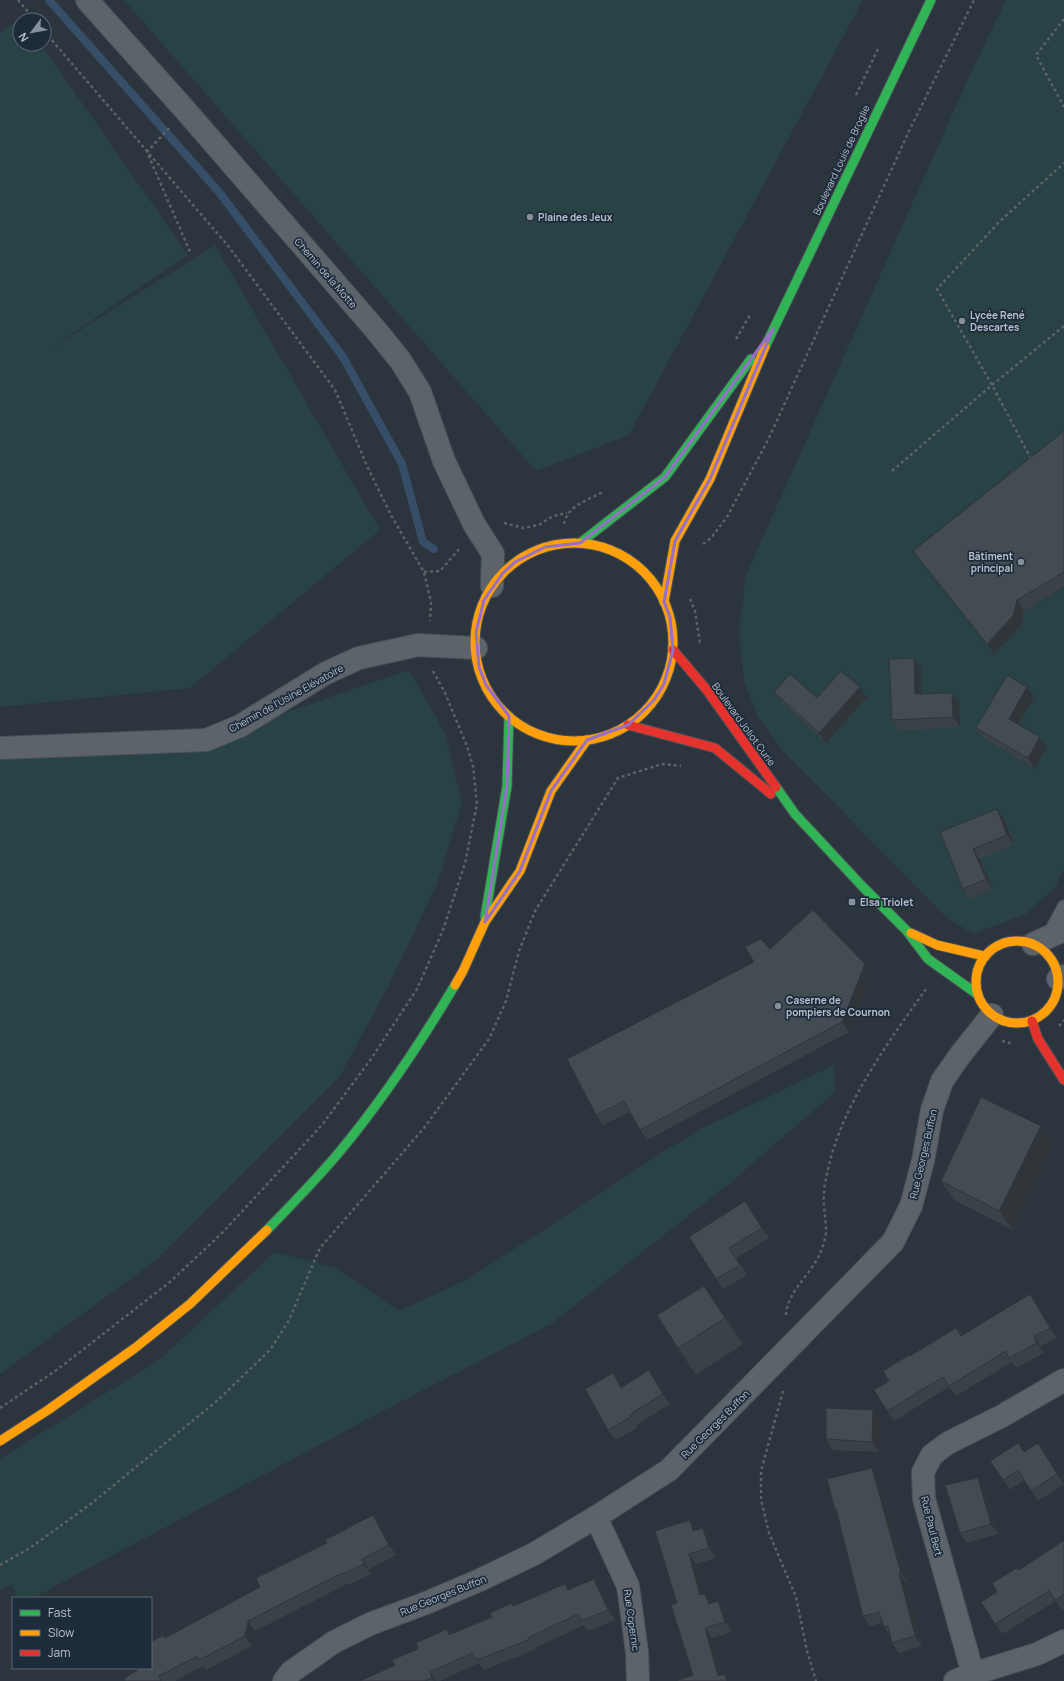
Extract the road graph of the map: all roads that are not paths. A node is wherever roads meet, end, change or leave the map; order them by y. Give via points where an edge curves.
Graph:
1 (87, 0) edge
2 (931, 0) edge
3 (773, 329) junction
4 (580, 543) junction
5 (492, 586) junction
6 (664, 602) junction
7 (476, 648) junction
8 (673, 650) junction
9 (509, 716) junction
10 (628, 725) junction
11 (587, 740) junction
12 (0, 748) edge
13 (795, 814) junction
14 (1064, 907) edge
15 (484, 922) junction
16 (906, 930) junction
17 (1048, 937) edge
18 (984, 956) junction
19 (1061, 978) edge
20 (977, 994) junction
21 (1032, 1021) junction
22 (985, 1023) junction
23 (1064, 1080) edge
24 (1064, 1380) edge
25 (0, 1441) edge
26 (596, 1517) junction
27 (1064, 1641) edge
28 (964, 1677) edge
29 (284, 1681) edge
30 (638, 1681) edge

1 - 5 street, Chemin de la Motte via 400,360 420,392 444,461 474,524 493,554
2 - 3 main road, Boulevard Louis de Broglie
3 - 4 main road, Boulevard Louis de Broglie via 665,477
3 - 6 main road, Boulevard Louis de Broglie via 710,479 675,541
4 - 5 main road via 550,546 530,554 511,566
4 - 6 main road via 615,552 630,561 656,586
5 - 7 main road via 479,616
6 - 8 main road via 670,623
7 - 9 main road via 479,667 486,685 496,702
7 - 12 street, Chemin de l'Usine Elévatoire via 418,645 359,658 326,673 240,726 206,740
8 - 10 main road via 664,684 642,714
8 - 13 main road, Boulevard Joliot Curie via 706,689
9 - 11 main road via 538,734 559,739
9 - 15 main road via 507,786
10 - 11 main road via 602,737
10 - 13 main road, Boulevard Joliot Curie via 715,748
11 - 15 main road via 551,791 520,871
13 - 16 main road, Boulevard Joliot Curie
14 - 17 lane
15 - 25 main road via 463,971 438,1014 391,1084 341,1150 264,1234 190,1304 135,1348
16 - 18 main road, Boulevard Joliot Curie via 937,945
16 - 20 main road, Boulevard Joliot Curie via 928,959
17 - 18 main road via 1001,943
17 - 19 main road via 1044,950 1052,959
18 - 20 main road via 975,981
19 - 21 main road via 1052,1005
20 - 22 main road via 984,1007
21 - 22 main road via 1020,1024
21 - 23 main road via 1038,1039
22 - 26 street, Rue Georges Buffon via 942,1082 932,1110 923,1161 911,1206 893,1242 669,1470
24 - 28 street, Rue Paul Bert via 1002,1416 948,1443 932,1455 923,1472 924,1499
26 - 29 street, Rue Georges Buffon via 534,1554 480,1580 370,1624 334,1642 291,1672
26 - 30 street, Rue Copernic via 628,1586 637,1652
27 - 28 street, Rue Paul Bert via 1037,1654

